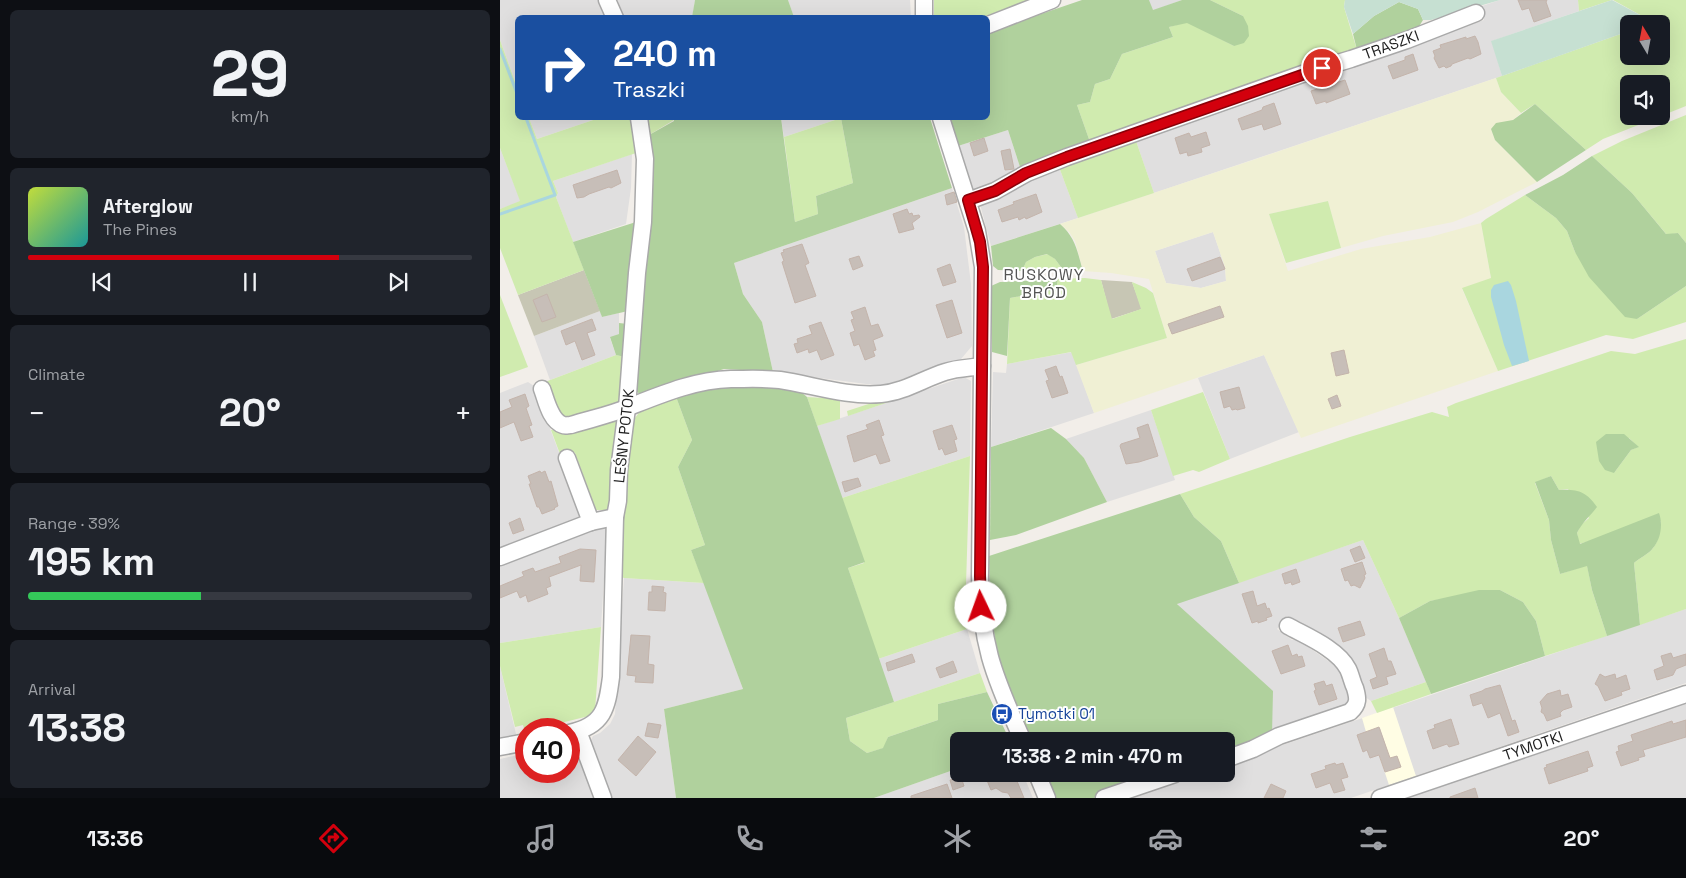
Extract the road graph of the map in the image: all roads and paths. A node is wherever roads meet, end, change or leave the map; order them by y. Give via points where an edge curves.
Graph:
1 (607, 0) edge
2 (924, 0) edge
3 (1052, 0) edge
4 (1476, 13) dead end
5 (614, 15) edge
6 (924, 15) edge
7 (990, 24) edge
8 (639, 120) edge
9 (942, 120) edge
10 (968, 200) junction
11 (982, 366) junction
12 (542, 389) dead end
13 (628, 408) junction
14 (567, 458) dead end
15 (615, 517) junction
16 (591, 522) junction
17 (500, 557) edge
18 (1288, 626) dead end
19 (1686, 694) edge
20 (580, 729) edge
21 (1019, 732) edge
22 (515, 745) edge
23 (580, 747) edge
24 (500, 748) edge
25 (1235, 756) edge
26 (1040, 782) edge
27 (1151, 782) edge
28 (603, 798) edge
29 (1047, 798) edge
30 (1104, 798) edge
31 (1380, 798) edge

1 - 5 street
2 - 6 street
3 - 7 street
4 - 10 street, TRASZKI via 1067,157 1026,173 995,191
8 - 13 street, LEŚNY POTOK via 646,173
9 - 10 street
10 - 11 street via 980,242 983,267
11 - 13 street via 951,370 901,390 866,395 779,380 705,382
11 - 21 street via 982,610 990,658
12 - 13 street via 552,414 562,425
13 - 15 street, LEŚNY POTOK
14 - 16 street
15 - 16 street
15 - 20 street, LEŚNY POTOK via 611,677 607,703 603,714
16 - 17 street
18 - 25 street via 1342,660 1358,702 1350,712 1279,736
19 - 31 street, TYMOTKI
22 - 24 street
23 - 28 street
26 - 29 street
27 - 30 street

